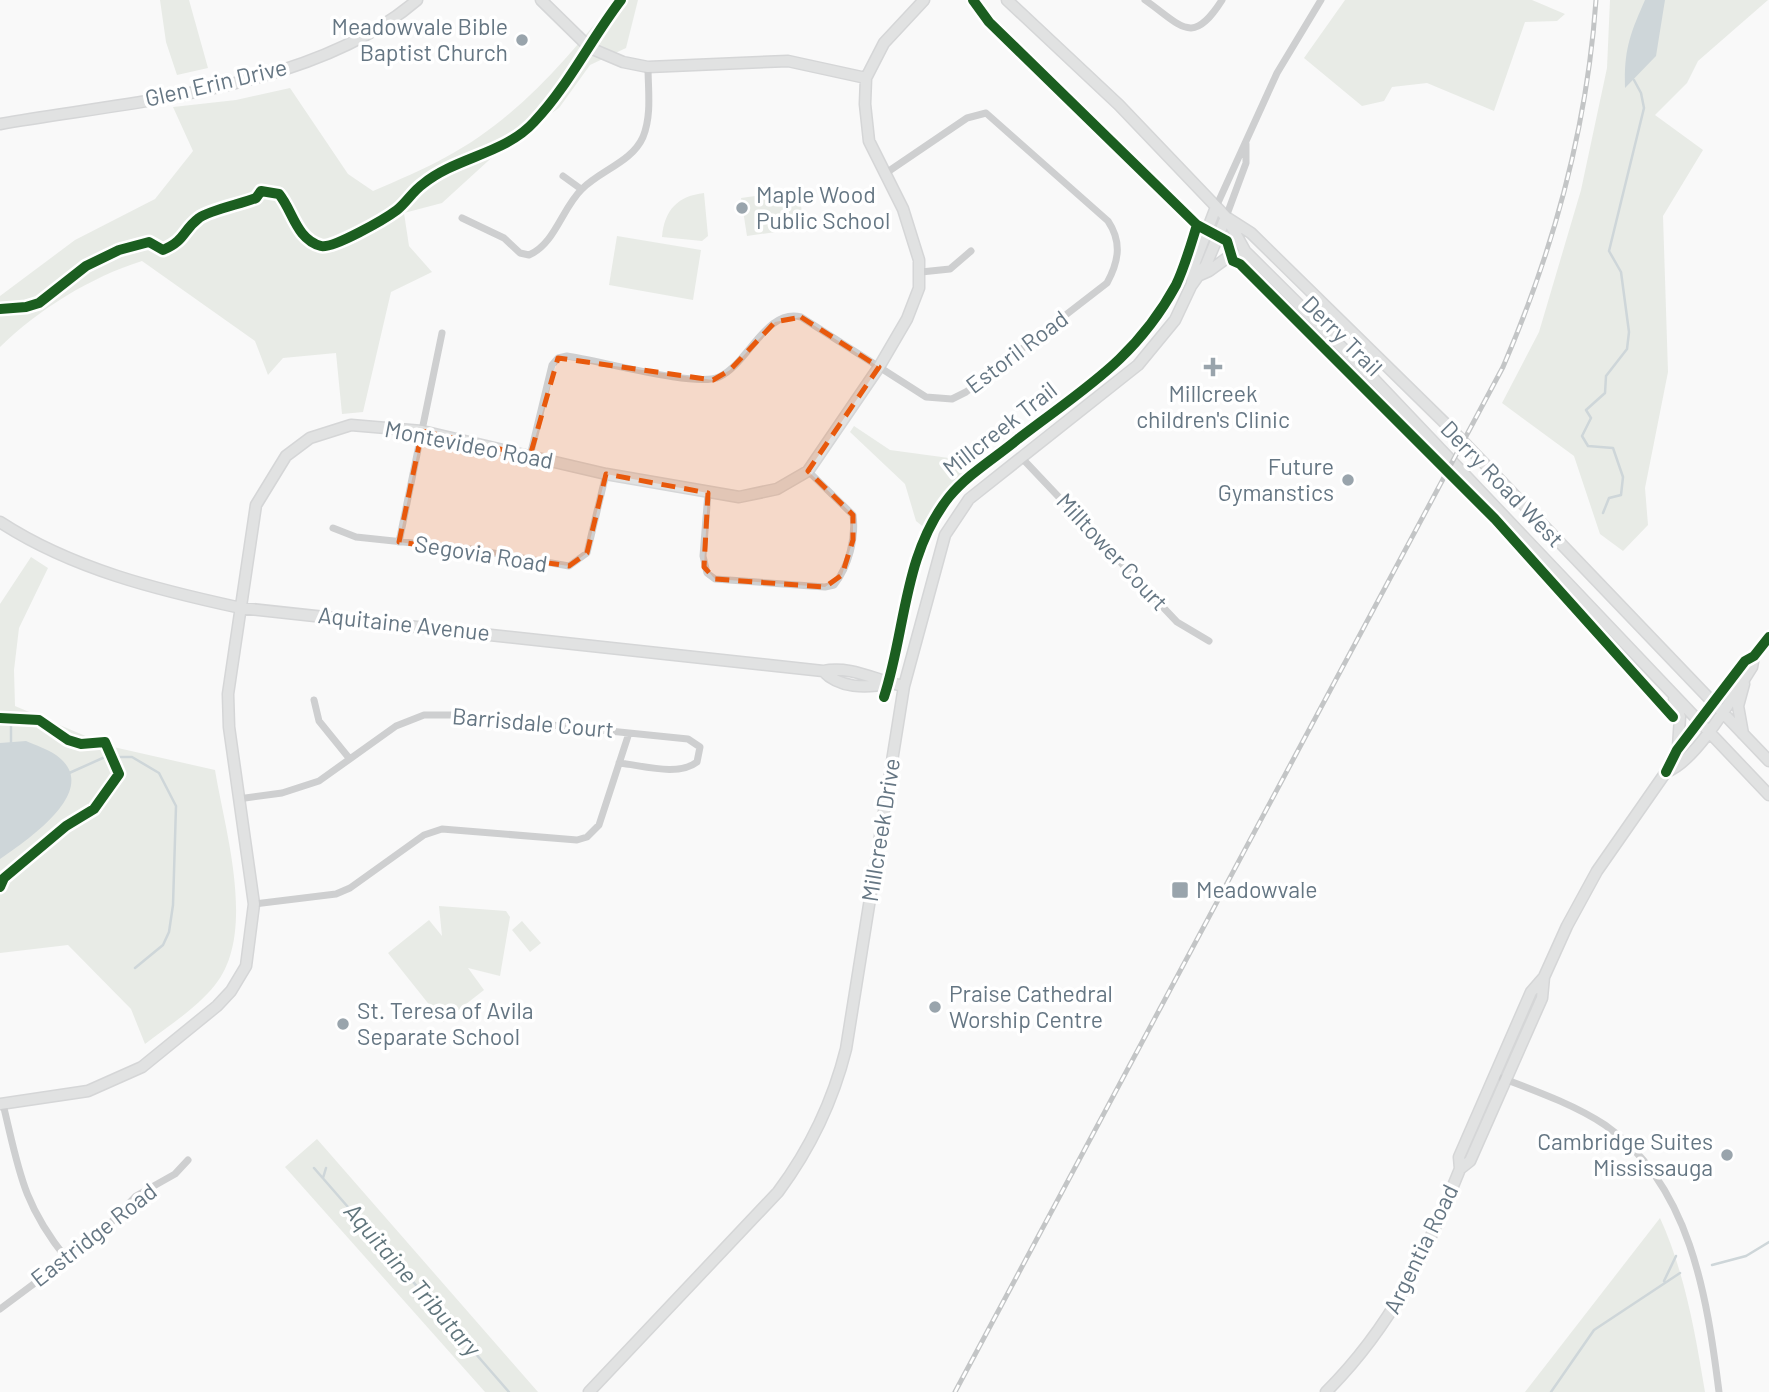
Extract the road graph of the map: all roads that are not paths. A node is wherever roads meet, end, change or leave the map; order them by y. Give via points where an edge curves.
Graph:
1 (417, 0) edge
2 (541, 0) edge
3 (924, 0) edge
4 (1007, 0) edge
5 (1145, 0) edge
6 (1222, 0) edge
7 (1321, 0) edge
8 (648, 67) junction
9 (866, 78) junction
10 (0, 123) edge
11 (1246, 143) junction
12 (886, 173) junction
13 (563, 176) dead end
14 (581, 189) junction
15 (1216, 207) junction
16 (1226, 217) junction
17 (462, 218) dead end
18 (971, 251) dead end
19 (1253, 260) junction
20 (921, 272) junction
21 (1199, 275) junction
22 (1191, 286) junction
23 (442, 333) dead end
24 (879, 366) junction
25 (422, 431) junction
26 (530, 456) junction
27 (1020, 456) junction
28 (808, 471) junction
29 (606, 474) junction
30 (708, 493) junction
31 (0, 522) edge
32 (333, 528) dead end
33 (399, 542) junction
34 (241, 608) junction
35 (1769, 637) edge
36 (1209, 641) dead end
37 (1754, 656) junction
38 (1746, 677) junction
39 (904, 686) junction
40 (1672, 693) junction
41 (314, 700) dead end
42 (1718, 706) junction
43 (1699, 723) junction
44 (1709, 731) junction
45 (629, 733) junction
46 (1743, 734) junction
47 (1677, 750) junction
48 (349, 758) junction
49 (1769, 761) edge
50 (619, 763) junction
51 (1666, 772) junction
52 (1769, 795) edge
53 (238, 799) junction
54 (254, 904) junction
55 (1500, 1077) junction
56 (2, 1104) edge
57 (188, 1160) dead end
58 (66, 1258) junction
59 (0, 1309) edge
60 (589, 1392) edge
61 (1326, 1392) edge
62 (1719, 1392) edge

1 - 10 street, Glen Erin Drive via 352,40 272,73
2 - 8 street via 590,48
3 - 9 street, Montevideo Road via 884,43
4 - 15 street, Derry Road West via 1119,105
5 - 6 street via 1180,25 1194,29 1206,24
7 - 11 street, Millcreek Drive via 1288,52
8 - 9 street via 788,61
8 - 14 street via 649,114 643,137 631,154
9 - 12 street, Montevideo Road via 867,131
11 - 15 street, Millcreek Drive
11 - 16 street, Millcreek Drive via 1246,163
12 - 20 street, Montevideo Road via 903,209
12 - 24 street, Estoril Road via 967,118 986,113 1108,221 1119,247 1107,283 952,400 926,397
13 - 14 street
14 - 17 street via 541,250 529,256 503,237
15 - 16 street, Derry Road West
15 - 22 street, Millcreek Drive
16 - 19 street, Derry Road West
16 - 21 street, Millcreek Drive
16 - 42 street, Derry Road West via 1251,233 1455,433
18 - 20 street via 950,269
19 - 21 street via 1231,255
19 - 40 street, Derry Road West via 1335,339
20 - 24 street, Montevideo Road via 914,305
21 - 22 street, Millcreek Drive
22 - 27 street, Millcreek Drive via 1174,320 1138,365
23 - 25 street
24 - 26 street, Estoril Road via 792,315 775,322 730,370 713,380 558,358 552,365
24 - 28 street, Montevideo Road
25 - 26 street, Montevideo Road
25 - 33 street
25 - 34 street, Montevideo Road via 337,427 310,438 286,456 256,505
26 - 29 street, Montevideo Road
27 - 36 street, Milltower Court via 1177,622
27 - 39 street, Millcreek Drive via 969,499 945,535
28 - 30 street, Montevideo Road via 776,489 751,496
28 - 30 street via 853,515 853,540 842,575 834,585 825,587 715,579 707,573 703,556
29 - 30 street, Montevideo Road
29 - 33 street, Segovia Road via 587,553 569,566
31 - 34 street, Aquitaine Avenue via 89,566
32 - 33 street, Segovia Road via 356,537
34 - 39 street, Aquitaine Avenue via 833,669
34 - 53 street, Montevideo Road via 228,694
35 - 37 street, Argentia Road
37 - 38 street, Argentia Road
37 - 42 street, Argentia Road via 1745,661
38 - 42 street, Argentia Road
38 - 46 street via 1738,706
39 - 60 street, Millcreek Drive via 846,1049 824,1114 778,1192
40 - 43 street, Derry Road West
40 - 47 street via 1680,717
41 - 48 street via 318,721
42 - 43 street, Argentia Road
42 - 44 street, Argentia Road
42 - 46 street, Derry Road West
43 - 44 street, Derry Road West
43 - 47 street, Argentia Road
44 - 51 street, Argentia Road via 1678,768
44 - 52 street, Derry Road West
45 - 48 street, Barrisdale Court via 424,715 396,726
45 - 50 street
45 - 50 street, Barrisdale Court via 696,742 700,754 690,768
46 - 49 street, Derry Road West
47 - 51 street, Argentia Road
48 - 53 street, Barrisdale Court via 305,788
50 - 54 street via 599,825 577,840 442,829 424,835 336,894
51 - 55 street, Argentia Road via 1597,871 1567,926 1544,977 1542,998
53 - 54 street, Montevideo Road
54 - 56 street, Montevideo Road via 246,966 231,991 145,1064 88,1091
55 - 61 street, Argentia Road via 1470,1161 1460,1169 1398,1304 1369,1345
55 - 62 street via 1604,1124 1657,1177 1679,1216 1693,1255
56 - 58 street via 25,1196 41,1227
57 - 58 street, Eastridge Road via 175,1174 136,1196 98,1236
58 - 59 street, Eastridge Road

